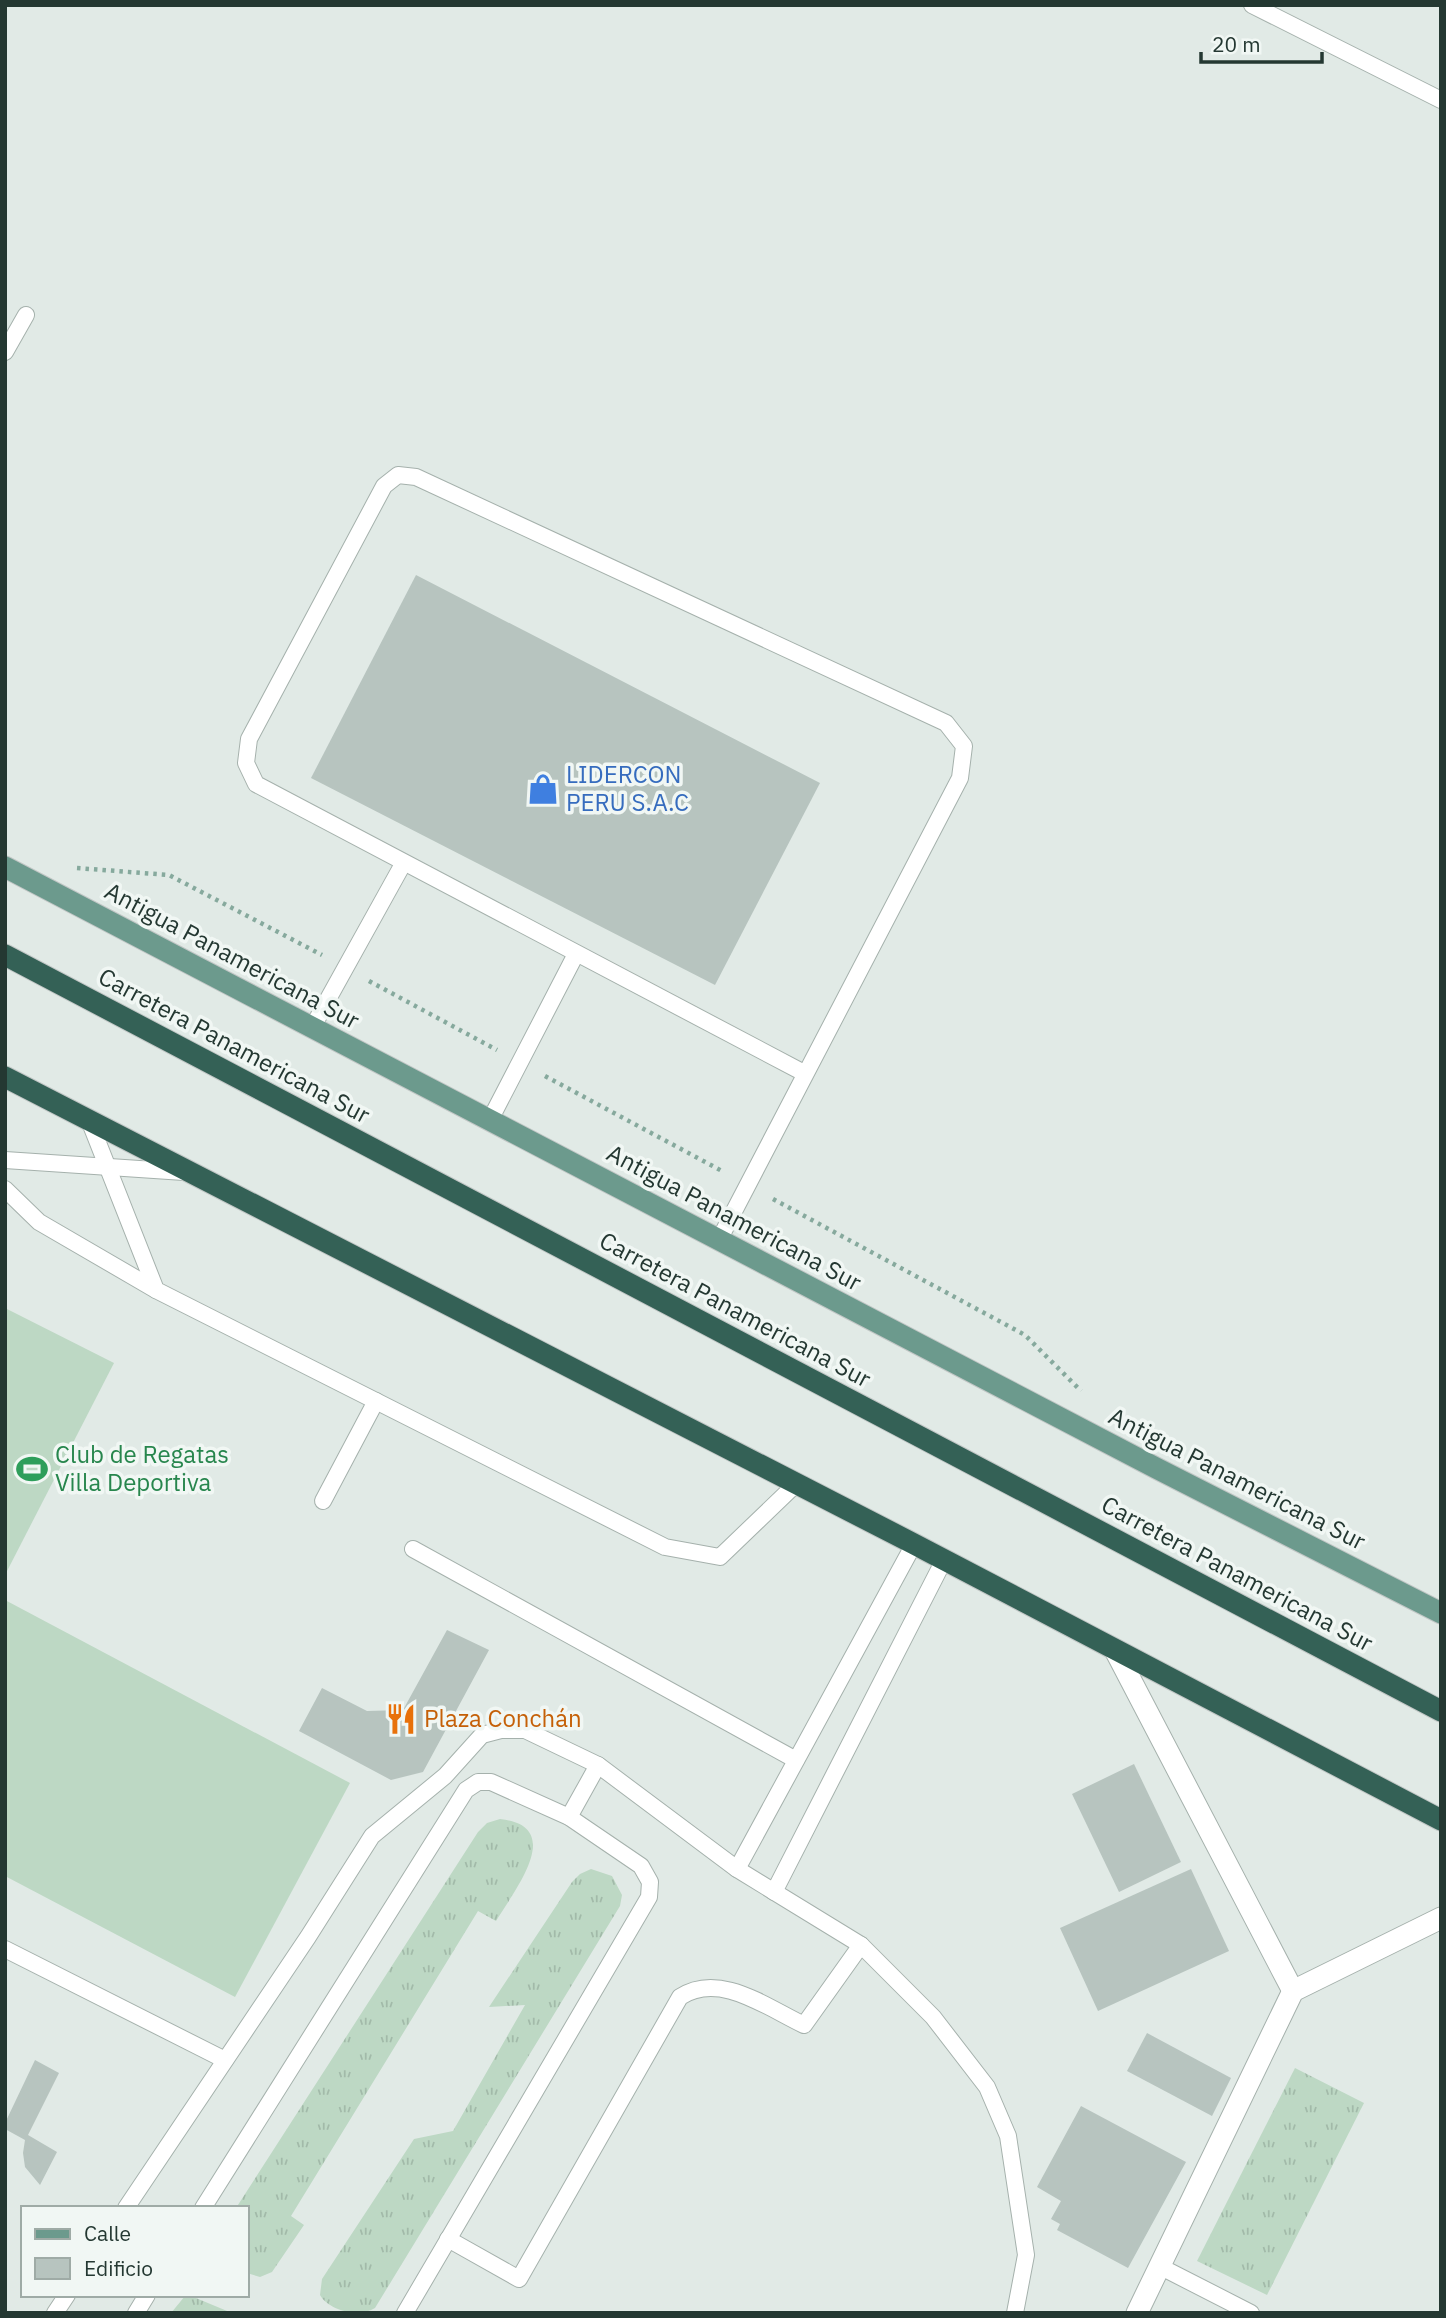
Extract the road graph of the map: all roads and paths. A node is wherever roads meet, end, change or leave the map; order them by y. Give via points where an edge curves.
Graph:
1 (1252, 5) edge
2 (1441, 100) edge
3 (26, 315) dead end
4 (5, 352) edge
5 (403, 864) junction
6 (5, 867) edge
7 (74, 868) dead end
8 (576, 954) junction
9 (5, 955) edge
10 (346, 968) junction
11 (312, 1028) junction
12 (520, 1062) junction
13 (804, 1073) junction
14 (5, 1077) edge
15 (89, 1120) junction
16 (490, 1120) junction
17 (5, 1160) edge
18 (107, 1167) junction
19 (190, 1173) junction
20 (747, 1185) junction
21 (5, 1189) edge
22 (719, 1240) junction
23 (156, 1290) junction
24 (1082, 1392) dead end
25 (376, 1401) junction
26 (796, 1484) junction
27 (323, 1501) dead end
28 (914, 1544) junction
29 (412, 1549) dead end
30 (944, 1560) junction
31 (1441, 1612) edge
32 (1115, 1650) junction
33 (1441, 1712) edge
34 (796, 1760) junction
35 (598, 1765) junction
36 (569, 1817) junction
37 (1441, 1820) edge
38 (737, 1869) junction
39 (774, 1892) junction
40 (1441, 1918) edge
41 (861, 1945) junction
42 (5, 1948) edge
43 (1293, 1992) junction
44 (225, 2060) junction
45 (127, 2206) edge
46 (204, 2206) edge
47 (448, 2239) junction
48 (1161, 2267) junction
49 (66, 2297) edge
50 (146, 2297) edge
51 (55, 2313) edge
52 (136, 2313) edge
53 (405, 2313) edge
54 (1015, 2313) edge
55 (1137, 2313) edge
56 (1251, 2313) edge

1 - 2 lane
3 - 4 lane
5 - 8 lane
5 - 10 lane
5 - 13 lane via 256,784 246,763 249,738 384,486 398,475 416,477 946,723 964,746 960,778
6 - 11 main road, Antigua Panamericana Sur
7 - 10 path via 169,875
8 - 12 lane
8 - 13 lane
9 - 33 highway, Carretera Panamericana Sur
10 - 11 lane
10 - 12 path
11 - 16 main road, Antigua Panamericana Sur
12 - 16 lane
12 - 20 path
13 - 20 lane
14 - 15 highway
15 - 18 lane
15 - 19 highway
16 - 22 main road, Antigua Panamericana Sur
17 - 18 lane
18 - 19 lane
18 - 23 lane
19 - 26 highway
20 - 22 lane
20 - 24 path via 1025,1335
21 - 23 lane via 39,1222
22 - 31 main road, Antigua Panamericana Sur
23 - 25 lane
25 - 26 lane via 665,1547 720,1557
25 - 27 lane
26 - 28 highway
28 - 30 highway
28 - 34 lane
29 - 34 lane
30 - 32 highway
30 - 39 lane
32 - 37 highway
32 - 43 street
34 - 38 lane
35 - 36 lane
35 - 38 lane
35 - 44 lane via 525,1730 482,1735 445,1776 372,1836
36 - 46 lane via 491,1782 478,1782 466,1790
36 - 47 lane via 640,1866 650,1882 649,1897
38 - 39 lane
39 - 41 lane
40 - 43 street
41 - 47 lane via 804,2025 720,1986 694,1988 680,1997 519,2279
41 - 54 lane via 933,2017 972,2067 987,2087 1008,2136 1026,2255
42 - 44 lane
43 - 48 street
44 - 45 lane
47 - 53 lane
48 - 55 street
48 - 56 lane
49 - 51 lane
50 - 52 lane

